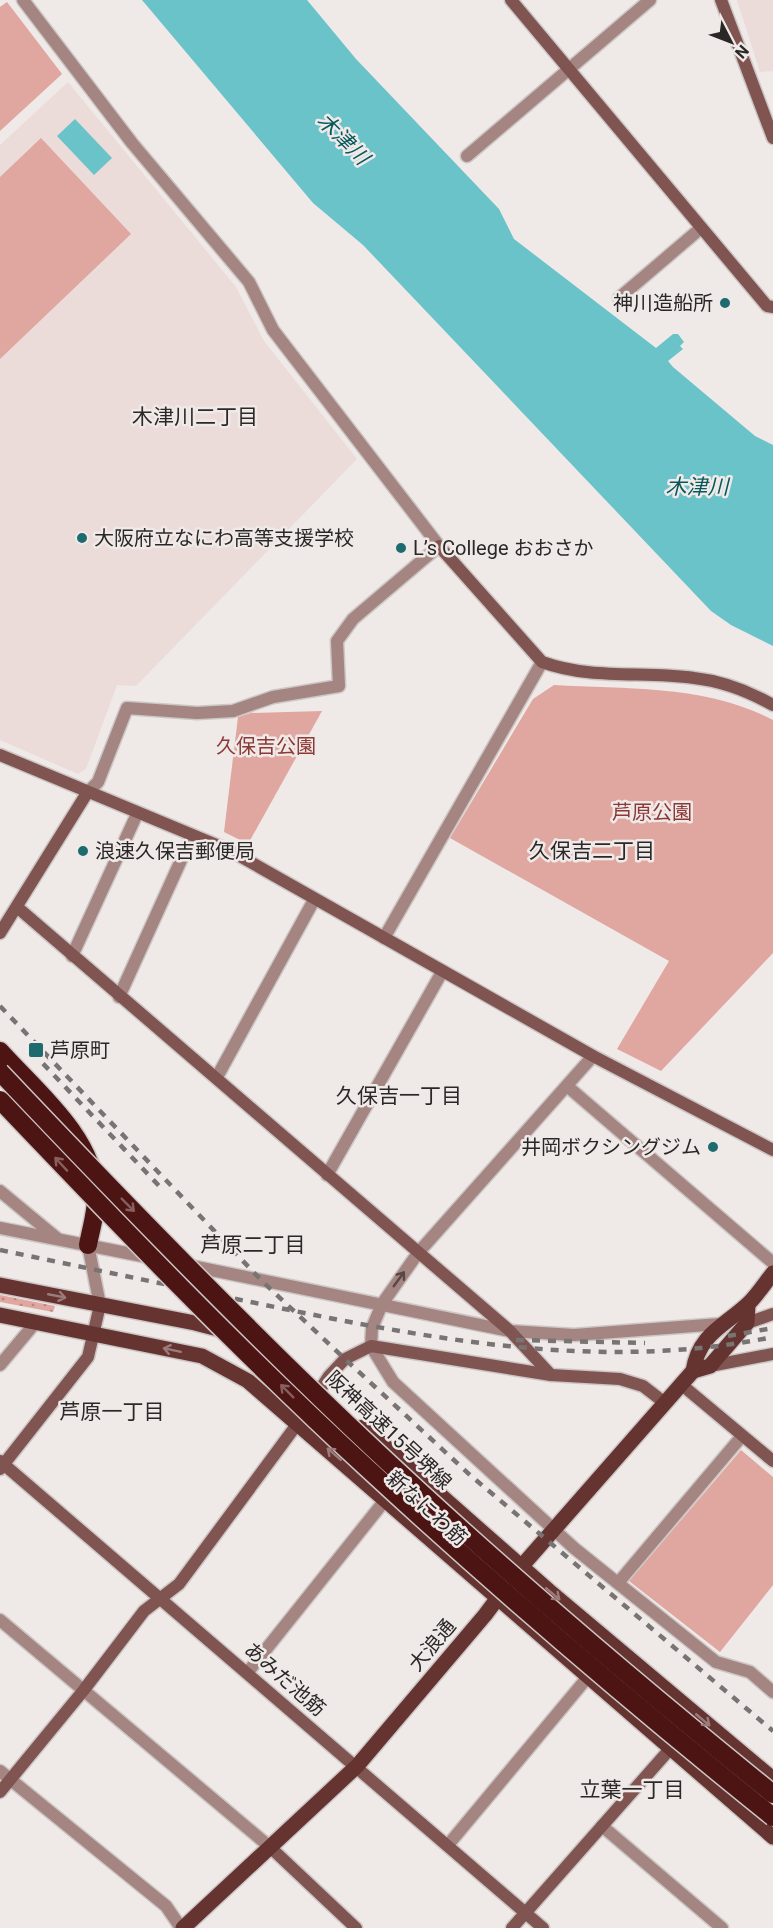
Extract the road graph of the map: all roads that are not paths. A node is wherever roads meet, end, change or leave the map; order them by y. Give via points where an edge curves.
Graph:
1 (23, 0) edge
2 (511, 0) edge
3 (650, 0) edge
4 (721, 0) edge
5 (570, 70) junction
6 (773, 138) edge
7 (467, 156) dead end
8 (701, 228) junction
9 (619, 298) dead end
10 (773, 306) edge
11 (439, 546) junction
12 (542, 662) junction
13 (773, 705) edge
14 (0, 755) edge
15 (87, 793) junction
16 (137, 814) junction
17 (192, 836) junction
18 (314, 900) junction
19 (16, 907) junction
20 (0, 933) edge
21 (384, 938) junction
22 (72, 956) junction
23 (442, 972) junction
24 (119, 997) junction
25 (0, 1051) edge
26 (593, 1056) junction
27 (0, 1072) edge
28 (217, 1077) junction
29 (567, 1086) junction
30 (0, 1100) edge
31 (773, 1150) edge
32 (327, 1175) junction
33 (0, 1191) edge
34 (0, 1228) edge
35 (59, 1240) junction
36 (88, 1245) junction
37 (418, 1253) junction
38 (773, 1263) edge
39 (773, 1273) edge
40 (0, 1285) edge
41 (382, 1304) junction
42 (748, 1304) junction
43 (100, 1305) junction
44 (773, 1314) edge
45 (0, 1315) edge
46 (36, 1322) junction
47 (747, 1323) junction
48 (720, 1324) junction
49 (510, 1331) junction
50 (94, 1333) junction
51 (371, 1346) junction
52 (773, 1354) edge
53 (0, 1365) edge
54 (710, 1366) junction
55 (693, 1371) junction
56 (551, 1375) junction
57 (682, 1385) junction
58 (320, 1389) junction
59 (665, 1403) junction
60 (298, 1423) junction
61 (742, 1436) junction
62 (773, 1461) edge
63 (1, 1465) edge
64 (386, 1499) junction
65 (554, 1529) junction
66 (521, 1567) junction
67 (618, 1583) junction
68 (160, 1598) junction
69 (498, 1599) junction
70 (0, 1620) edge
71 (248, 1672) junction
72 (587, 1678) junction
73 (84, 1691) junction
74 (773, 1692) edge
75 (670, 1749) junction
76 (693, 1753) junction
77 (357, 1766) junction
78 (0, 1771) edge
79 (11, 1779) junction
80 (773, 1779) edge
81 (0, 1791) edge
82 (773, 1794) edge
83 (773, 1817) edge
84 (773, 1825) edge
85 (602, 1826) junction
86 (773, 1838) edge
87 (448, 1845) junction
88 (270, 1847) junction
89 (526, 1913) junction
90 (182, 1928) edge
91 (356, 1928) edge
92 (512, 1928) edge
93 (543, 1928) edge
94 (722, 1928) edge

1 - 11 street via 132,143 249,282 273,330
2 - 5 street
3 - 5 street
4 - 6 street
5 - 7 street
5 - 8 street
8 - 9 street
8 - 10 street via 767,306
11 - 12 street
11 - 15 street via 353,619 337,641 339,686 273,697 233,711 197,713 126,708 98,782
12 - 13 street via 595,674 693,677 724,684
12 - 21 street
14 - 15 street
15 - 16 street
15 - 19 street
16 - 17 street
16 - 22 street
17 - 18 street via 231,851
17 - 24 street
18 - 21 street
18 - 28 street
19 - 20 street
19 - 22 street
21 - 23 street
22 - 24 street
23 - 26 street
23 - 32 street
24 - 28 street
25 - 36 highway via 74,1136 86,1156 96,1195
26 - 29 street
26 - 31 street
27 -> 82 highway, 阪神高速15号堺線, bridge via 378,1454 539,1598
28 - 32 street
29 - 37 street
29 - 38 street
76 -> 30 highway, bridge via 528,1614 366,1467
32 - 37 street
33 - 35 street
34 - 35 street
35 - 36 street
36 - 41 street
36 - 43 street
41 -> 37 street
37 - 49 street
39 - 42 main road, 大浪通
40 -> 43 main road, 新なにわ筋
41 - 49 street
41 - 51 street via 372,1328
42 - 47 main road
42 - 48 main road, 大浪通
43 - 50 street
43 - 58 main road, 新なにわ筋 via 222,1330 260,1347
44 - 47 street
45 - 46 main road, 新なにわ筋
46 - 50 main road, 新なにわ筋
46 - 53 street
47 - 54 main road
48 - 49 street via 574,1335
48 - 55 main road, 大浪通 via 696,1353
49 - 56 street
60 -> 50 main road, 新なにわ筋 via 248,1381 210,1360
50 - 63 street via 88,1357
51 - 56 street
51 - 58 street via 345,1359
51 - 65 street via 393,1382
52 - 54 street
54 - 55 main road
55 - 57 main road, 大浪通
56 - 59 street via 620,1379 643,1386
57 - 59 main road, 大浪通
57 - 61 street
58 - 60 street
58 - 66 main road, 新なにわ筋
59 - 65 main road, 大浪通
64 -> 60 main road, 新なにわ筋
60 - 68 street via 179,1584
61 - 62 street
61 - 67 street
63 - 68 street, あみだ池筋
64 - 69 main road, 新なにわ筋
64 - 71 street
65 - 66 main road, 大浪通
65 - 67 street
66 - 69 main road, 大浪通
66 -> 80 main road, 新なにわ筋
67 - 74 street via 716,1662 750,1672
68 - 71 street, あみだ池筋
68 - 73 street via 144,1611
69 - 72 main road, 新なにわ筋
69 - 77 main road, 大浪通
70 - 73 street
71 - 77 street, あみだ池筋
72 - 75 main road, 新なにわ筋
72 - 87 street
73 - 79 street
73 - 88 street
75 - 85 street
75 - 86 main road, 新なにわ筋
76 - 83 highway, bridge
76 - 84 highway, bridge
77 - 87 street, あみだ池筋
77 - 88 main road, 大浪通
78 - 79 street
79 - 81 street
79 - 90 street via 166,1906
85 - 89 street
85 - 94 street
87 - 89 street, あみだ池筋
88 - 90 main road, 大浪通
88 - 91 street
89 - 92 street
89 - 93 street, あみだ池筋

